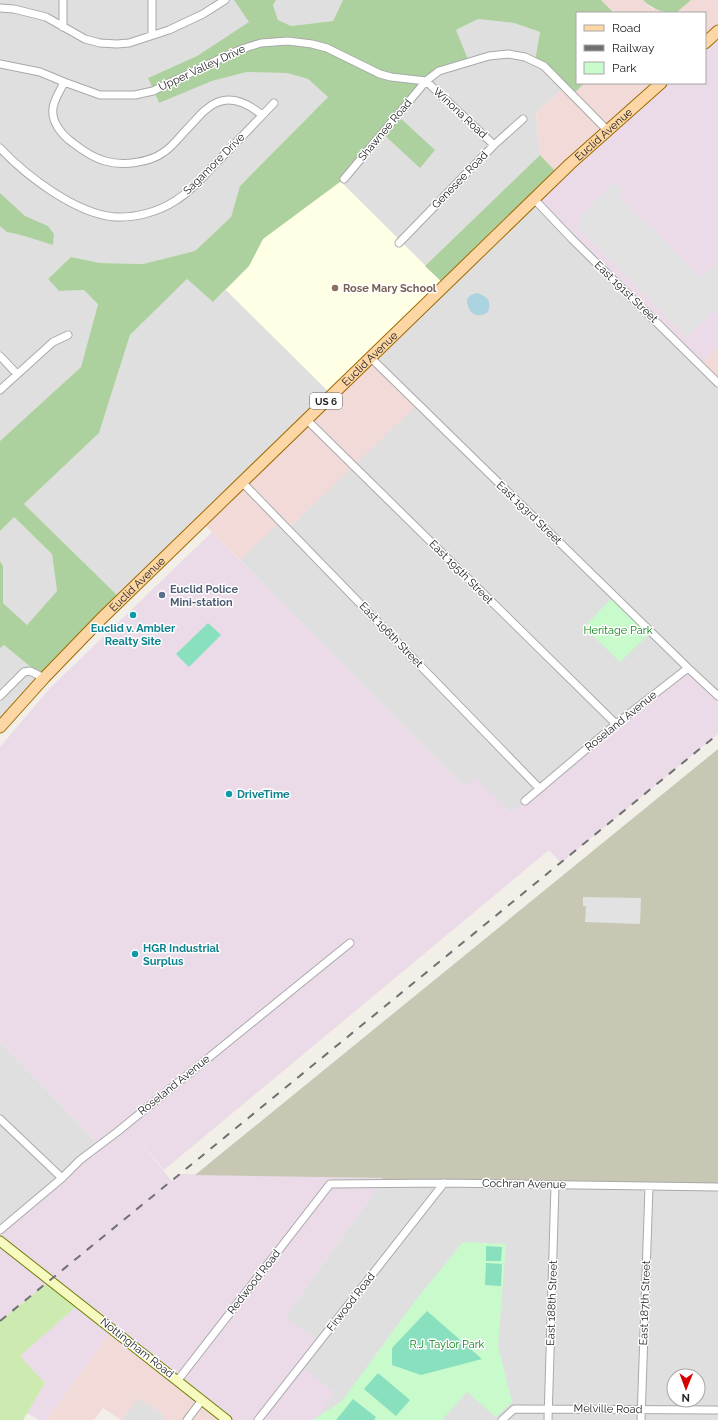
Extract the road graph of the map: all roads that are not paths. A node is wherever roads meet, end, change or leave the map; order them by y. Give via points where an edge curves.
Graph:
1 (63, 0) edge
2 (152, 0) edge
3 (225, 0) edge
4 (0, 8) edge
5 (63, 27) junction
6 (718, 31) edge
7 (152, 35) junction
8 (706, 42) edge
9 (0, 64) edge
10 (426, 81) junction
11 (64, 82) junction
12 (660, 84) edge
13 (274, 103) dead end
14 (262, 115) junction
15 (523, 119) dead end
16 (607, 130) junction
17 (494, 145) junction
18 (0, 148) edge
19 (344, 179) dead end
20 (535, 200) junction
21 (399, 243) dead end
22 (68, 335) dead end
23 (0, 356) edge
24 (370, 357) junction
25 (17, 374) junction
26 (718, 383) edge
27 (0, 390) edge
28 (307, 420) junction
29 (242, 482) junction
30 (688, 668) junction
31 (44, 678) junction
32 (0, 696) edge
33 (718, 696) edge
34 (616, 724) junction
35 (0, 727) edge
36 (539, 788) junction
37 (525, 801) dead end
38 (350, 943) dead end
39 (0, 1119) edge
40 (62, 1178) junction
41 (444, 1183) junction
42 (330, 1184) joint
43 (555, 1185) junction
44 (649, 1187) junction
45 (718, 1187) edge
46 (0, 1230) edge
47 (0, 1241) edge
48 (178, 1380) junction
49 (202, 1400) junction
50 (548, 1409) junction
51 (641, 1410) junction
52 (718, 1410) edge
53 (187, 1420) edge
54 (227, 1420) edge
55 (258, 1420) edge
56 (502, 1420) edge
57 (548, 1420) edge
58 (641, 1420) edge

1 - 5 street
2 - 7 street
3 - 7 street via 170,30
4 - 5 street via 14,8 46,17
5 - 7 street via 85,39 100,43 129,43
6 - 8 main road
9 - 11 street, Upper Valley Drive via 40,72
10 - 11 street, Upper Valley Drive via 380,74 327,48 288,41 261,43 248,47 153,91 135,95 100,95
10 - 16 street via 440,71 489,56 508,54 525,57 544,66
10 - 17 street, Winona Road
10 - 19 street, Shawnee Road
11 - 14 street via 53,107 58,129 73,143 104,161 133,163 164,152 206,109 218,102 238,101
12 - 16 main road, Euclid Avenue / US 6
13 - 14 street, Sagamore Drive
14 - 18 street, Sagamore Drive via 189,191 165,207 144,214 115,217 85,210 46,188
15 - 17 street, Genesee Road
16 - 20 main road, Euclid Avenue / US 6
17 - 21 street, Genesee Road
20 - 24 main road, Euclid Avenue / US 6
20 - 26 street, East 191st Street
22 - 25 street via 53,342
23 - 25 street
24 - 28 main road, Euclid Avenue / US 6
24 - 30 street, East 193rd Street
25 - 27 street
28 - 29 main road, Euclid Avenue / US 6
28 - 34 street, East 195th Street
29 - 31 main road, Euclid Avenue / US 6
29 - 36 street, East 196th Street
30 - 33 street
30 - 34 street, Roseland Avenue
31 - 32 street via 30,671 24,672
31 - 35 main road, Euclid Avenue / US 6
34 - 36 street, Roseland Avenue
36 - 37 street, Roseland Avenue
38 - 40 street, Roseland Avenue via 80,1160
39 - 40 street
40 - 46 street, Roseland Avenue
41 - 42 street, Cochran Avenue
41 - 43 street, Cochran Avenue
41 - 55 street, Firwood Road
42 - 48 street, Redwood Road
43 - 44 street, Cochran Avenue
43 - 50 street, East 188th Street
44 - 45 street, Cochran Avenue
44 - 51 street, East 187th Street
47 - 48 street, Nottingham Road
48 - 49 street, Nottingham Road
49 - 53 street
49 - 54 street, Nottingham Road
50 - 51 street, Melville Road
50 - 56 street, Melville Road via 514,1408
50 - 57 street, East 188th Street
51 - 52 street, Melville Road
51 - 58 street, East 187th Street

